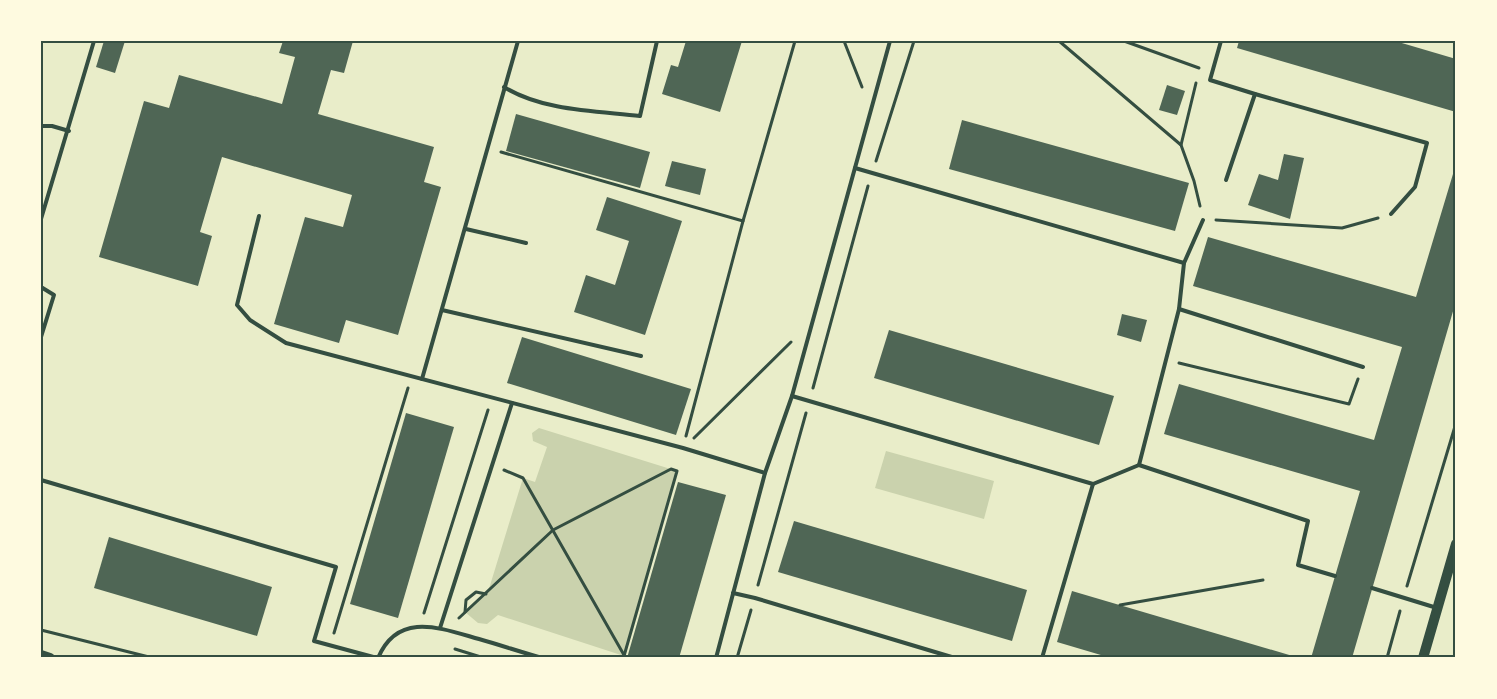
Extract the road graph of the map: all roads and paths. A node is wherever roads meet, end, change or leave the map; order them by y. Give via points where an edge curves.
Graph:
1 (94, 41) edge
2 (518, 41) edge
3 (657, 41) edge
4 (795, 41) edge
5 (844, 41) edge
6 (890, 41) edge
7 (914, 41) edge
8 (1059, 41) edge
9 (1124, 41) edge
10 (1221, 41) edge
11 (1212, 72) junction
12 (1197, 78) dead end
13 (504, 87) junction
14 (1255, 94) junction
15 (871, 111) junction
16 (41, 126) edge
17 (69, 131) junction
18 (1181, 145) junction
19 (488, 149) junction
20 (855, 168) junction
21 (872, 172) junction
22 (1226, 180) dead end
23 (1391, 214) joint
24 (260, 216) dead end
25 (41, 219) edge
26 (1203, 220) junction
27 (743, 221) junction
28 (466, 229) junction
29 (526, 243) dead end
30 (1184, 263) junction
31 (41, 287) edge
32 (1179, 309) junction
33 (442, 310) junction
34 (813, 321) junction
35 (41, 337) edge
36 (642, 356) dead end
37 (1166, 360) junction
38 (1363, 367) joint
39 (422, 379) junction
40 (418, 388) dead end
41 (792, 396) junction
42 (809, 401) junction
43 (512, 403) junction
44 (480, 408) dead end
45 (1456, 423) edge
46 (477, 445) junction
47 (683, 448) junction
48 (492, 464) junction
49 (1139, 465) junction
50 (674, 470) junction
51 (765, 473) junction
52 (41, 480) edge
53 (1093, 484) junction
54 (553, 530) junction
55 (1456, 544) edge
56 (1335, 576) dead end
57 (1263, 580) dead end
58 (1372, 588) dead end
59 (732, 593) junction
60 (486, 594) junction
61 (755, 598) junction
62 (1404, 598) junction
63 (1120, 605) dead end
64 (1437, 608) junction
65 (466, 612) junction
66 (420, 626) junction
67 (440, 628) junction
68 (41, 630) edge
69 (446, 630) junction
70 (330, 645) junction
71 (450, 647) dead end
72 (41, 655) edge
73 (624, 657) edge
74 (50, 658) edge
75 (153, 658) edge
76 (377, 658) edge
77 (484, 658) edge
78 (542, 658) edge
79 (716, 658) edge
80 (737, 658) edge
81 (955, 658) edge
82 (1042, 658) edge
83 (1387, 658) edge
84 (1423, 658) edge

1 - 17 lane
2 - 13 lane
3 - 13 lane via 640,116 559,106 521,97
4 - 27 path
5 - 15 path
6 - 15 lane
7 - 21 path
8 - 18 path
9 - 11 path
10 - 11 lane
11 - 14 lane via 1210,80
12 - 18 path
13 - 19 lane
14 - 22 lane
14 - 23 lane via 1427,143 1415,186
15 - 20 lane
16 - 17 lane
17 - 25 lane
18 - 26 path
19 - 27 path
19 - 28 lane
20 - 21 lane
20 - 34 lane
21 - 30 lane
21 - 42 path
23 - 26 path via 1342,228
24 - 39 lane via 237,305 250,320 286,343
26 - 30 lane
27 - 47 path
28 - 29 lane
28 - 33 lane
30 - 32 lane
31 - 35 lane via 54,295
32 - 37 lane
32 - 38 lane
33 - 36 lane
33 - 39 lane
34 - 41 lane
34 - 47 path
37 - 38 path via 1349,404
37 - 49 lane
39 - 43 lane
40 - 70 path via 409,386
41 - 42 lane
41 - 51 lane
42 - 53 lane
42 - 61 path
43 - 47 lane
43 - 48 lane
44 - 46 path via 489,410
45 - 62 path
46 - 48 path
46 - 66 path
47 - 50 path
47 - 51 lane
48 - 54 path via 522,478
48 - 67 lane
49 - 53 lane
49 - 56 lane via 1308,521 1298,565
50 - 54 path
50 - 73 path via 677,471
51 - 59 lane
52 - 70 lane via 336,567 314,641
53 - 82 lane
54 - 60 path
54 - 73 path
55 - 64 main road
57 - 63 path
58 - 62 lane
59 - 61 lane
59 - 79 lane
60 - 65 path
60 - 65 path via 476,592 468,597
61 - 80 path
61 - 81 lane
62 - 64 lane
62 - 83 path
64 - 84 main road
65 - 69 path
66 - 67 lane
66 - 76 lane via 408,628 387,640
67 - 69 lane
68 - 75 path
69 - 78 lane
70 - 76 lane
71 - 77 path
72 - 74 main road

